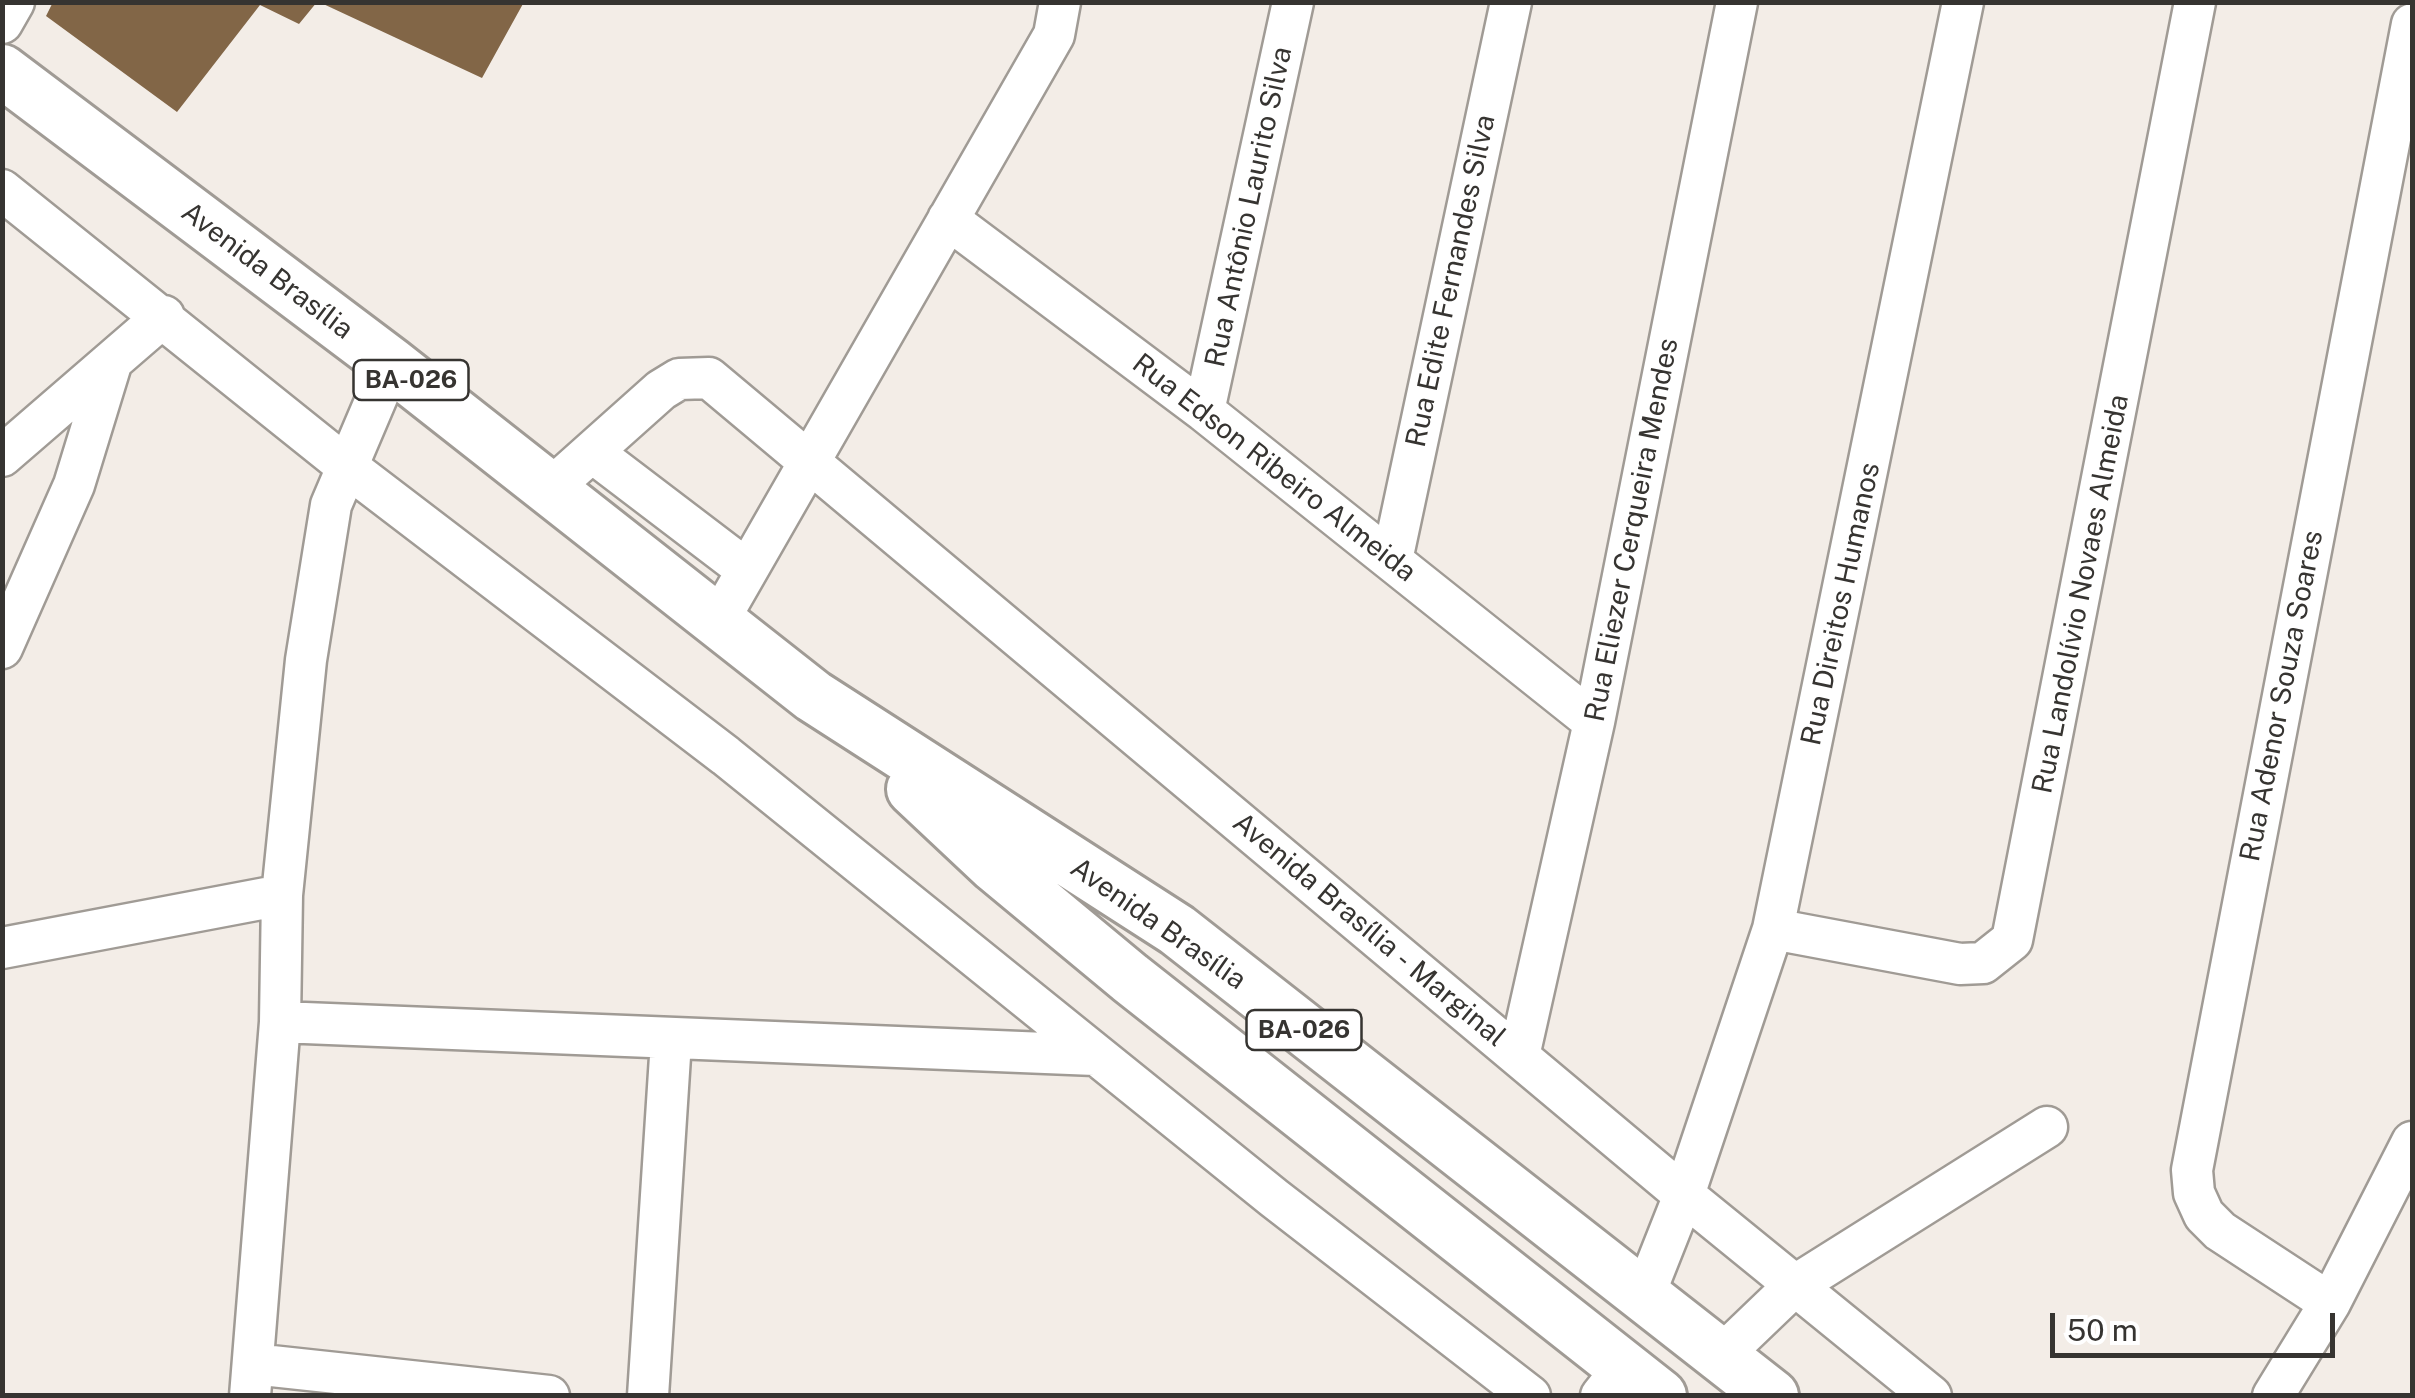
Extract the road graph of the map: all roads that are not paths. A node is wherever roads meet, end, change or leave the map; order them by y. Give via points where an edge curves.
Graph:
1 (14, 2) edge
2 (1060, 2) edge
3 (1294, 2) edge
4 (1511, 2) edge
5 (1737, 2) edge
6 (1963, 2) edge
7 (2195, 2) edge
8 (2, 23) edge
9 (2412, 24) edge
10 (2, 70) edge
11 (2, 190) edge
12 (948, 220) junction
13 (164, 316) junction
14 (112, 361) junction
15 (391, 364) junction
16 (1204, 410) junction
17 (592, 452) junction
18 (2, 456) edge
19 (810, 461) junction
20 (345, 466) junction
21 (549, 490) junction
22 (1392, 560) junction
23 (747, 570) junction
24 (717, 624) junction
25 (2, 648) edge
26 (813, 696) junction
27 (1594, 722) junction
28 (282, 895) junction
29 (1773, 929) junction
30 (2, 948) edge
31 (280, 1022) junction
32 (671, 1040) junction
33 (1095, 1055) junction
34 (1519, 1056) junction
35 (2047, 1127) dead end
36 (2412, 1142) edge
37 (1453, 1148) junction
38 (1684, 1196) junction
39 (1414, 1204) junction
40 (1794, 1286) junction
41 (1644, 1296) junction
42 (2330, 1303) junction
43 (1722, 1356) junction
44 (251, 1380) edge
45 (1628, 1386) edge
46 (549, 1396) edge
47 (648, 1396) edge
48 (1530, 1396) edge
49 (1772, 1396) edge
50 (1931, 1396) edge
51 (2272, 1396) edge

1 - 8 street
2 - 12 street via 1054,35
3 - 16 street, Rua Antônio Laurito Silva
4 - 22 street, Rua Edite Fernandes Silva
5 - 27 street, Rua Eliezer Cerqueira Mendes
6 - 29 street, Rua Direitos Humanos
7 - 29 street, Rua Landolívio Novaes Almeida via 2012,940 1983,963 1960,964
9 - 42 street, Rua Adenor Souza Soares via 2192,1170 2204,1215 2220,1231
10 - 15 main road, Avenida Brasília / BA-026
11 - 13 street
12 - 16 street, Rua Edson Ribeiro Almeida
12 - 19 street
13 - 14 street
13 - 20 street
14 - 18 street
14 - 25 street via 74,485
15 - 20 street
15 - 21 main road, Avenida Brasília / BA-026
16 - 22 street, Rua Edson Ribeiro Almeida
17 - 19 street, Avenida Brasília - Marginal via 661,390 694,376 724,388
17 - 21 street, Avenida Brasília - Marginal
17 - 23 street
19 - 23 street
19 - 34 street, Avenida Brasília - Marginal
20 - 28 street via 319,566
20 - 33 street via 726,756
21 - 24 main road, Avenida Brasília / BA-026
22 - 27 street, Rua Edson Ribeiro Almeida
23 - 24 street
24 - 26 main road, Avenida Brasília / BA-026
26 - 37 main road, Avenida Brasília / BA-026 via 1177,930
26 - 39 main road, Avenida Brasília / BA-026 via 995,866
27 - 34 street, Rua Eliezer Cerqueira Mendes
28 - 30 street
28 - 31 street
29 - 38 street, Rua Direitos Humanos
31 - 32 street
31 - 44 street
32 - 33 street
32 - 47 street
33 - 48 street
34 - 38 street, Avenida Brasília - Marginal
35 - 40 street
36 - 42 street
37 - 39 main road
37 - 41 main road, Avenida Brasília / BA-026
38 - 40 street, Avenida Brasília - Marginal
38 - 41 street, Rua Direitos Humanos
39 - 45 main road, Avenida Brasília / BA-026
40 - 43 street
40 - 50 street, Avenida Brasília - Marginal
41 - 43 main road, Avenida Brasília / BA-026
42 - 51 street
43 - 49 main road, Avenida Brasília / BA-026
44 - 46 street

